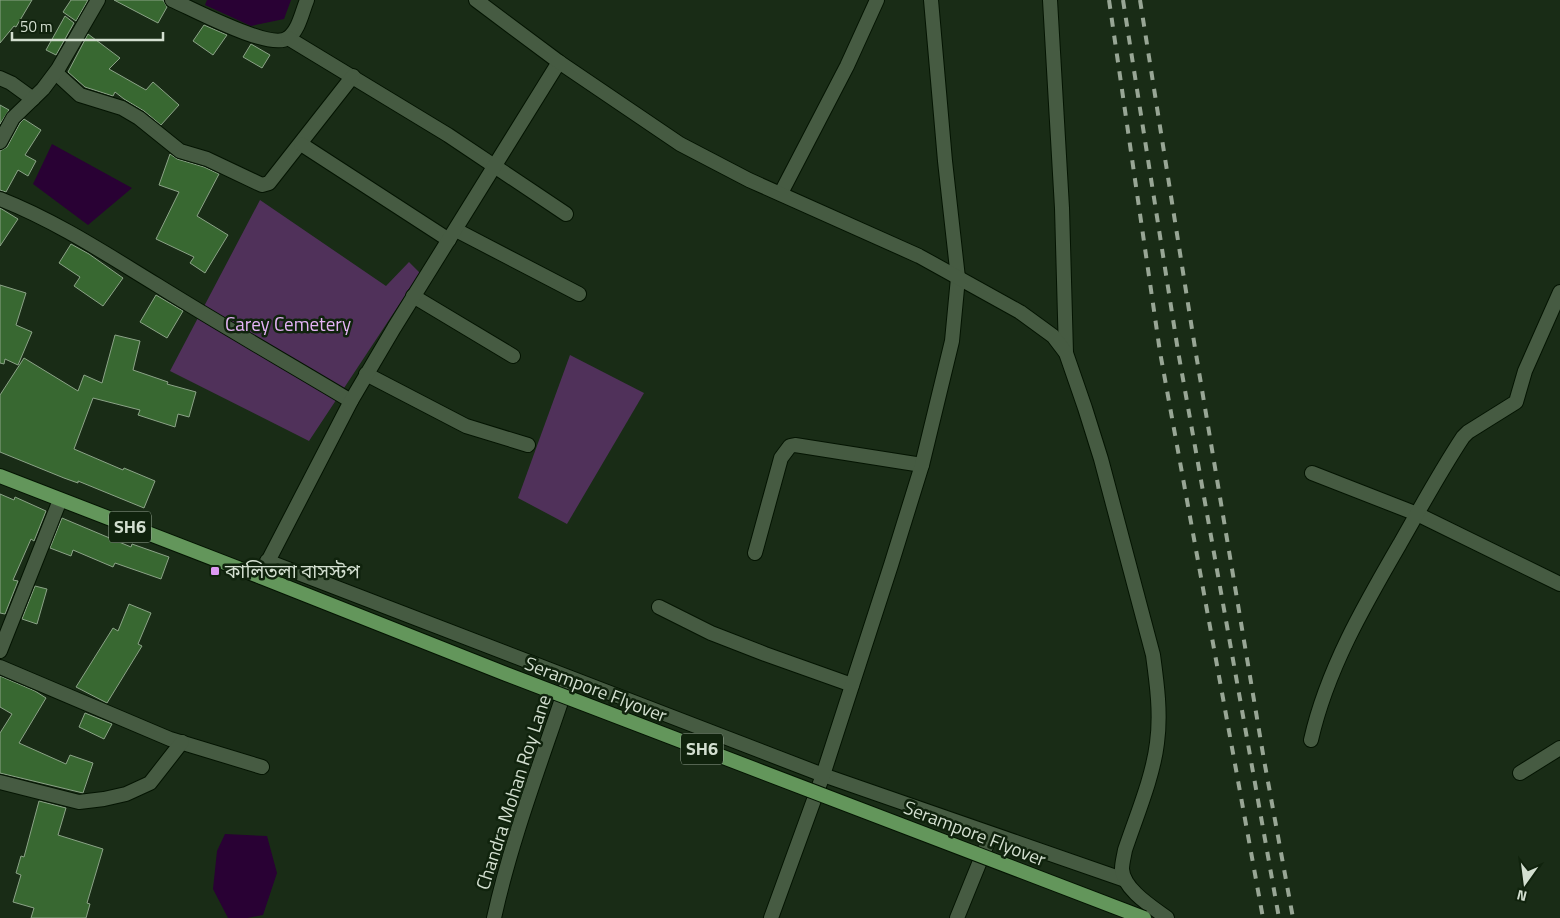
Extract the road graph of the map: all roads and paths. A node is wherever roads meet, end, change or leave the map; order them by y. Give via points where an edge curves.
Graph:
1 (98, 0) edge
2 (172, 0) edge
3 (307, 0) edge
4 (476, 0) edge
5 (878, 0) edge
6 (931, 0) edge
7 (1050, 0) edge
8 (288, 38) junction
9 (559, 62) junction
10 (56, 73) junction
11 (353, 76) junction
12 (0, 78) edge
13 (33, 99) junction
14 (0, 142) edge
15 (301, 144) junction
16 (495, 166) junction
17 (780, 193) junction
18 (0, 199) edge
19 (566, 214) dead end
20 (452, 235) junction
21 (958, 278) junction
22 (1560, 292) edge
23 (579, 294) dead end
24 (414, 296) junction
25 (1066, 353) junction
26 (513, 356) dead end
27 (366, 374) junction
28 (351, 400) junction
29 (528, 446) dead end
30 (922, 465) junction
31 (1312, 473) dead end
32 (0, 476) edge
33 (60, 500) junction
34 (1417, 514) junction
35 (754, 553) dead end
36 (267, 561) junction
37 (261, 577) junction
38 (1560, 584) edge
39 (659, 608) dead end
40 (0, 651) edge
41 (0, 667) edge
42 (569, 678) junction
43 (852, 685) junction
44 (1311, 740) dead end
45 (182, 742) junction
46 (1560, 748) edge
47 (262, 767) dead end
48 (1520, 773) dead end
49 (823, 775) junction
50 (0, 782) edge
51 (991, 834) junction
52 (1125, 880) junction
53 (494, 918) edge
54 (771, 918) edge
55 (957, 918) edge
56 (1144, 918) edge
57 (1167, 918) edge

1 - 10 street
2 - 8 street via 259,39 280,41
3 - 8 street via 299,22
4 - 9 street
5 - 17 street
6 - 21 street
7 - 25 street via 1062,208
8 - 11 street
9 - 16 street
9 - 17 street via 680,144
10 - 13 street
10 - 15 street via 80,95 122,108 139,118 180,151 207,159 251,182 269,183
11 - 15 street
11 - 16 street
12 - 13 street
13 - 14 street via 14,118
15 - 20 street
16 - 19 street
16 - 20 street
17 - 21 street via 911,252
18 - 28 street via 43,217 101,250
20 - 23 street
20 - 24 street
21 - 25 street via 1020,312 1053,336
21 - 30 street via 948,362
22 - 34 street via 1525,371 1518,398 1513,405 1468,432
24 - 26 street
24 - 27 street
25 - 52 street via 1101,459 1153,655 1156,679 1157,743 1124,857 1122,869
27 - 28 street
27 - 29 street via 466,426
28 - 36 street
30 - 35 street via 790,446 781,458
30 - 43 street
31 - 34 street
32 - 33 main road, SH6
33 - 37 main road, SH6
33 - 40 street
34 - 38 street
34 - 44 street via 1376,584 1334,668
36 - 37 street
36 - 42 street
37 - 56 main road, Serampore Flyover / SH6, bridge
39 - 43 street via 711,633
41 - 45 street
42 - 49 street
42 - 53 street, Chandra Mohan Roy Lane via 516,837
43 - 49 street
45 - 47 street
45 - 50 street via 150,783 126,794 104,799 79,802
46 - 48 street
49 - 51 street
49 - 54 street
51 - 52 street
51 - 55 street
52 - 57 street via 1143,900

